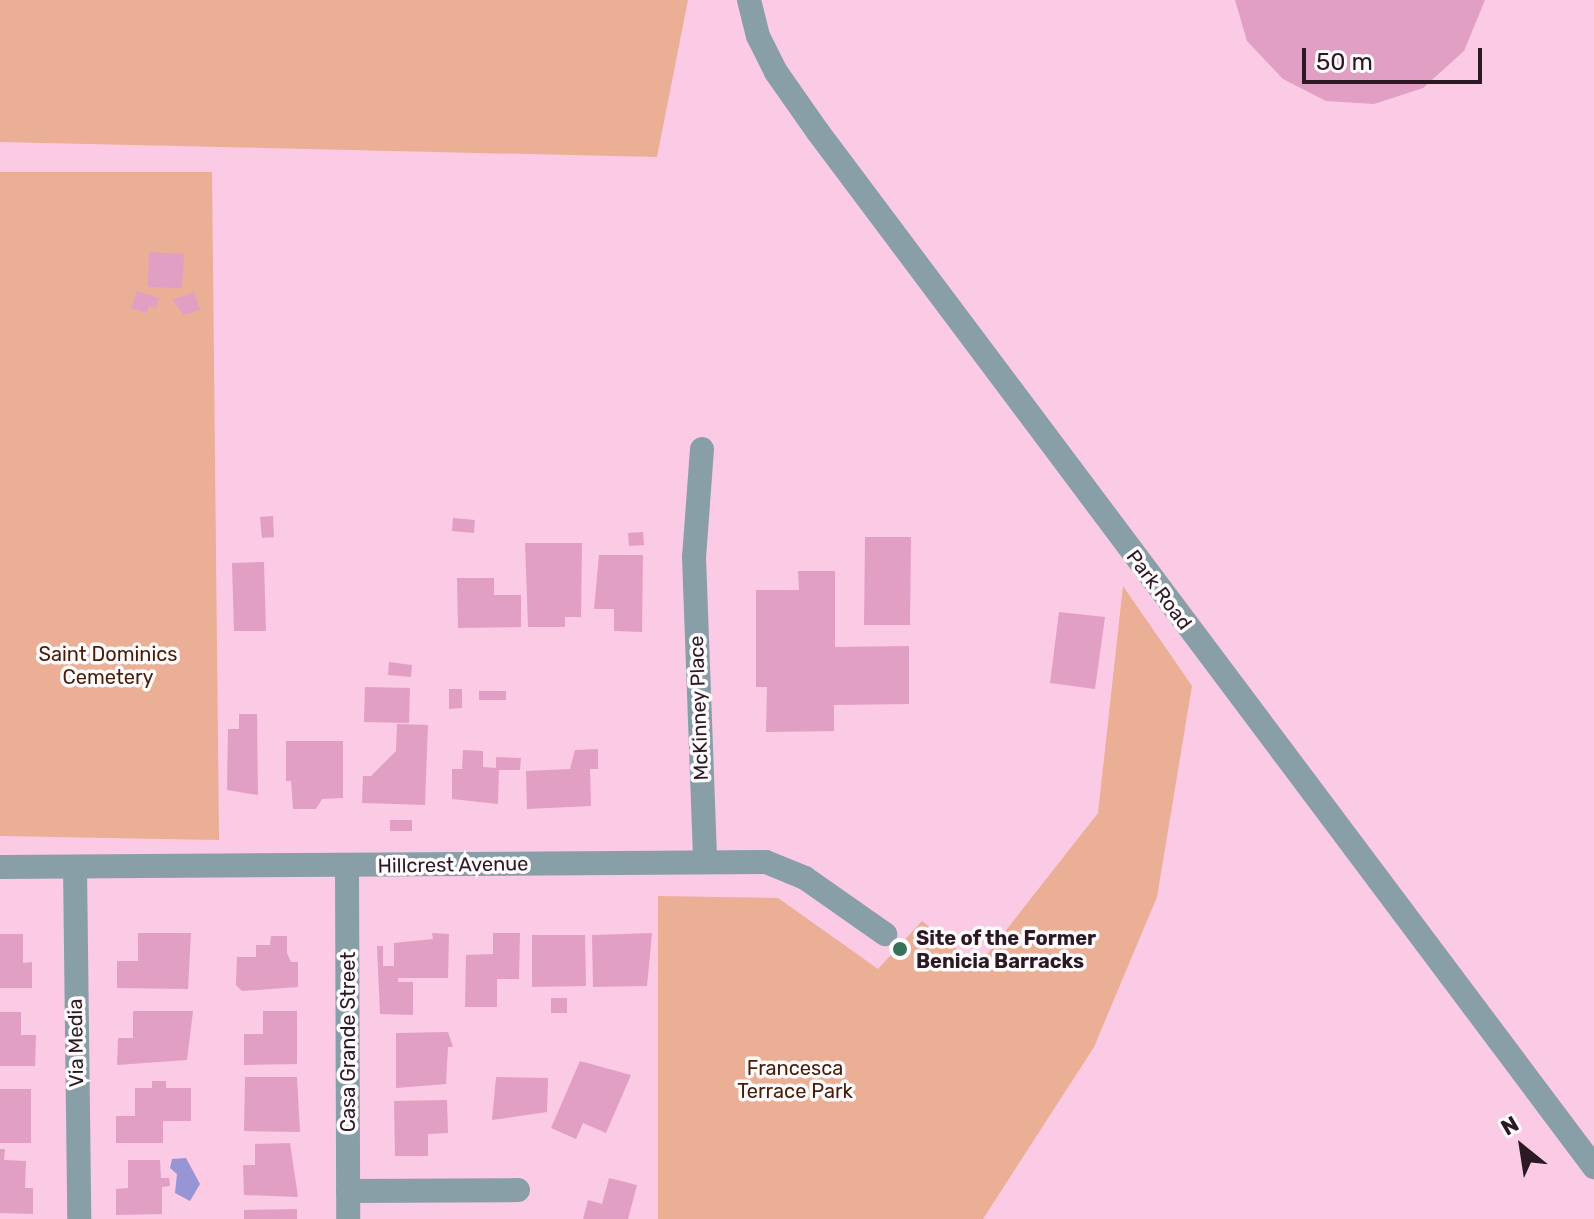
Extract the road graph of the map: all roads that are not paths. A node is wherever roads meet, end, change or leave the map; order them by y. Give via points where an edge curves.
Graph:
1 (749, 0) edge
2 (702, 449) dead end
3 (705, 858) junction
4 (347, 866) junction
5 (0, 867) edge
6 (75, 867) junction
7 (885, 934) dead end
8 (1594, 1167) edge
9 (518, 1190) dead end
10 (348, 1191) junction
11 (79, 1219) edge
12 (348, 1219) edge

1 - 8 street, Park Road via 758,36 776,72 818,132
2 - 3 street, McKinney Place via 694,557
3 - 4 street, Hillcrest Avenue
3 - 7 street, Hillcrest Avenue via 766,862 805,878
4 - 6 street, Hillcrest Avenue
4 - 10 street, Casa Grande Street
5 - 6 street, Hillcrest Avenue
6 - 11 street, Via Media
9 - 10 street
10 - 12 street, Casa Grande Street

